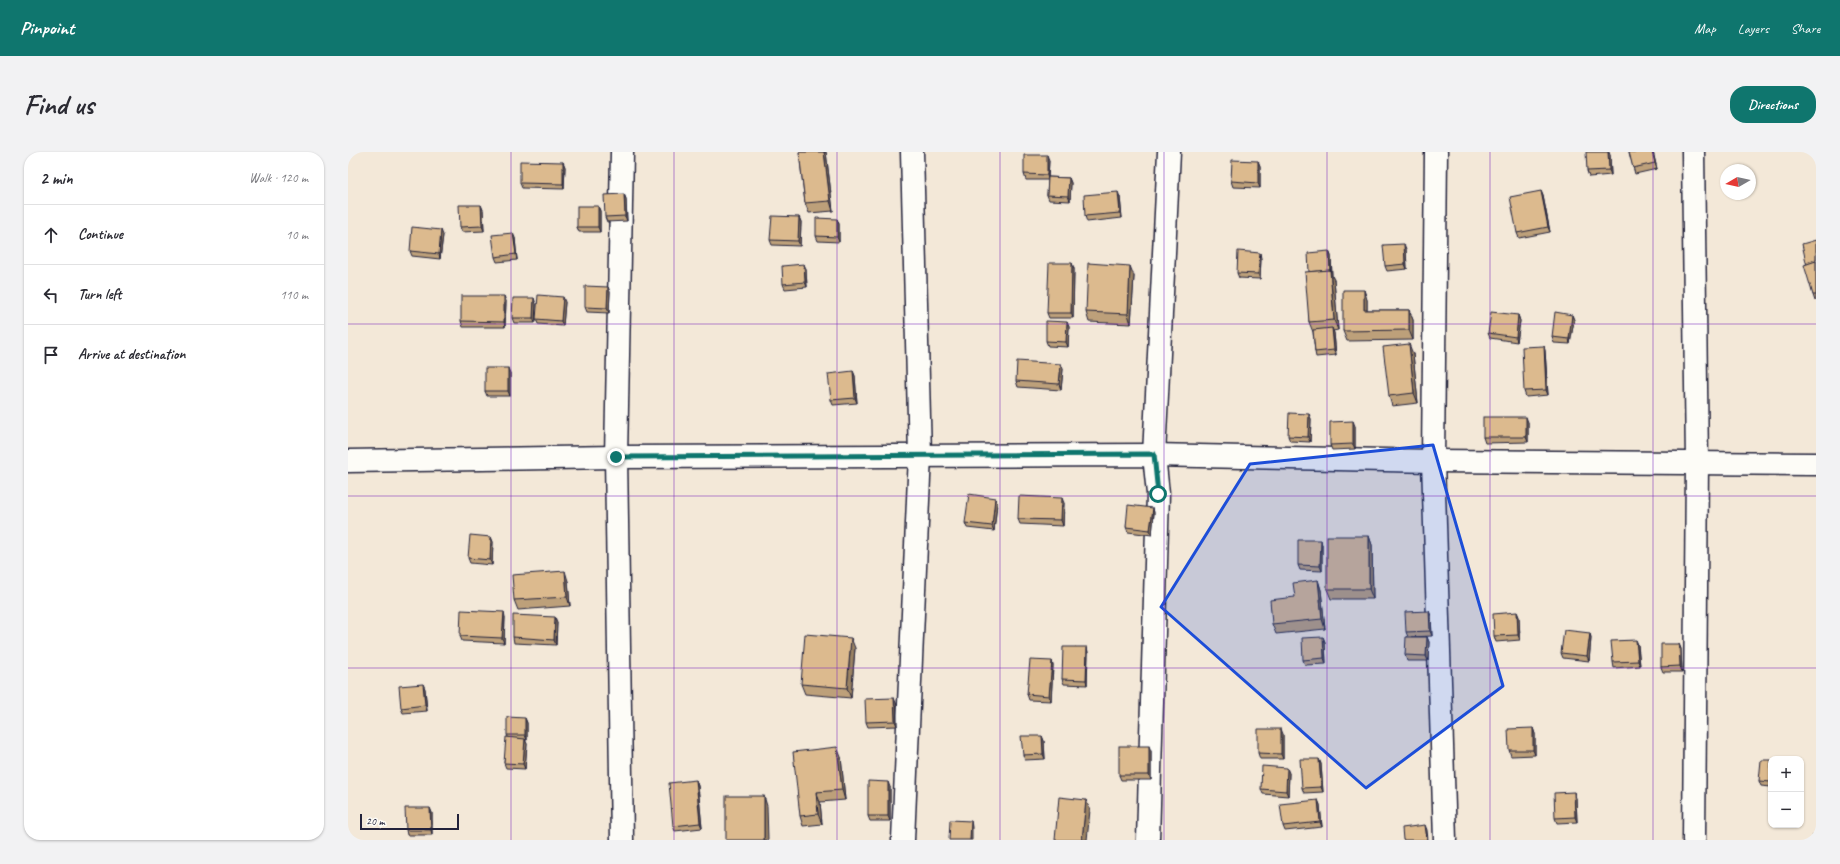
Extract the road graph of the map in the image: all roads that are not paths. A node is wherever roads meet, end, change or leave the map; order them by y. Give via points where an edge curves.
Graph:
1 (622, 152) edge
2 (912, 152) edge
3 (1170, 152) edge
4 (1436, 152) edge
5 (1693, 152) edge
6 (1154, 454) junction
7 (920, 455) junction
8 (616, 457) junction
9 (1433, 460) junction
10 (348, 461) edge
11 (1697, 462) junction
12 (1816, 464) edge
13 (622, 840) edge
14 (903, 840) edge
15 (1148, 840) edge
16 (1445, 840) edge
17 (1694, 840) edge

1 - 8 street
2 - 7 street
3 - 6 street
4 - 9 street
5 - 11 street
6 - 7 street
6 - 9 street
6 - 15 street via 1158,494
7 - 8 street
7 - 14 street
8 - 10 street
8 - 13 street
9 - 11 street
9 - 16 street
11 - 12 street
11 - 17 street

